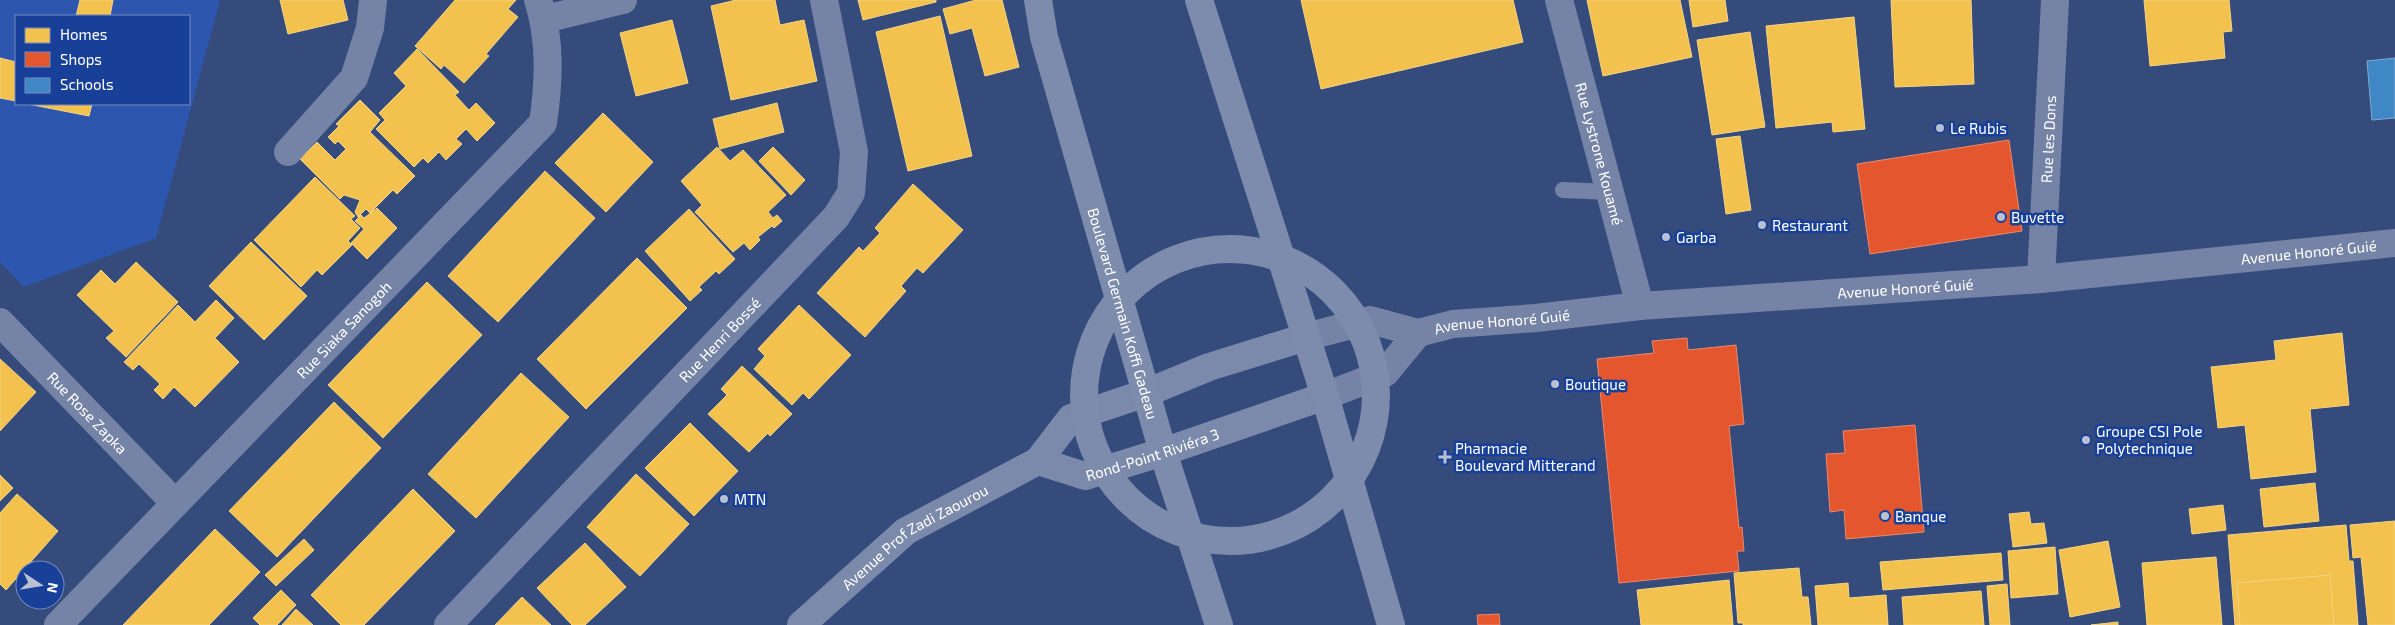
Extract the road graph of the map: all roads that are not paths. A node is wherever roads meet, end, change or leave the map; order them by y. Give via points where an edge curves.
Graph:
1 (373, 0) edge
2 (623, 0) edge
3 (824, 0) edge
4 (1038, 0) edge
5 (1199, 0) edge
6 (1559, 0) edge
7 (2056, 0) edge
8 (542, 9) edge
9 (288, 152) dead end
10 (1563, 190) dead end
11 (1610, 192) junction
12 (2395, 243) edge
13 (1282, 258) junction
14 (2041, 279) junction
15 (1119, 300) junction
16 (1640, 306) junction
17 (0, 322) edge
18 (1358, 324) junction
19 (1418, 333) junction
20 (1306, 337) junction
21 (1375, 377) junction
22 (1146, 393) junction
23 (1325, 396) junction
24 (1085, 413) junction
25 (1163, 452) junction
26 (1038, 461) junction
27 (1105, 470) junction
28 (1350, 481) junction
29 (175, 503) junction
30 (1191, 538) junction
31 (58, 625) edge
32 (448, 625) edge
33 (801, 625) edge
34 (1219, 625) edge
35 (1391, 625) edge

1 - 9 street via 370,28 354,78
2 - 8 street
3 - 32 street, Rue Henri Bossé via 854,152 851,193 836,217
4 - 15 main road, Boulevard Germain Koffi Gadeau via 1044,37
5 - 13 main road
6 - 11 street, Rue Lystrone Kouamé
7 - 14 street, Rue les Dons
8 - 29 street, Rue Siaka Sanogoh via 549,83 543,123
10 - 11 lane
11 - 16 street, Rue Lystrone Kouamé
12 - 14 street, Avenue Honoré Guié
13 - 15 main road via 1240,249 1199,252 1158,268
13 - 18 main road via 1298,264 1320,280 1340,299
13 - 20 main road
14 - 16 street, Avenue Honoré Guié
15 - 22 main road, Boulevard Germain Koffi Gadeau
15 - 24 main road via 1099,330 1090,357
16 - 19 street, Avenue Honoré Guié via 1453,324
17 - 29 street, Rue Rose Zapka
18 - 19 street, Avenue Honoré Guié via 1370,320
18 - 20 street, Avenue Honoré Guié
18 - 21 main road
19 - 21 street, Avenue Honoré Guié via 1385,373
20 - 22 main road via 1210,367
20 - 23 main road
21 - 23 street, Avenue Honoré Guié
21 - 28 main road via 1370,435
22 - 24 main road
22 - 25 main road, Boulevard Germain Koffi Gadeau
23 - 25 main road, Rond-Point Riviéra 3
23 - 28 main road
24 - 26 main road via 1071,418
24 - 27 main road via 1092,446
25 - 27 main road, Rond-Point Riviéra 3
25 - 30 main road, Boulevard Germain Koffi Gadeau
26 - 27 main road, Rond-Point Riviéra 3 via 1085,476
26 - 33 main road, Avenue Prof Zadi Zaourou via 906,531
27 - 30 main road via 1144,513
28 - 30 main road via 1305,521 1284,531 1251,541
28 - 35 main road
29 - 31 street, Rue Siaka Sanogoh
30 - 34 main road, Boulevard Germain Koffi Gadeau

